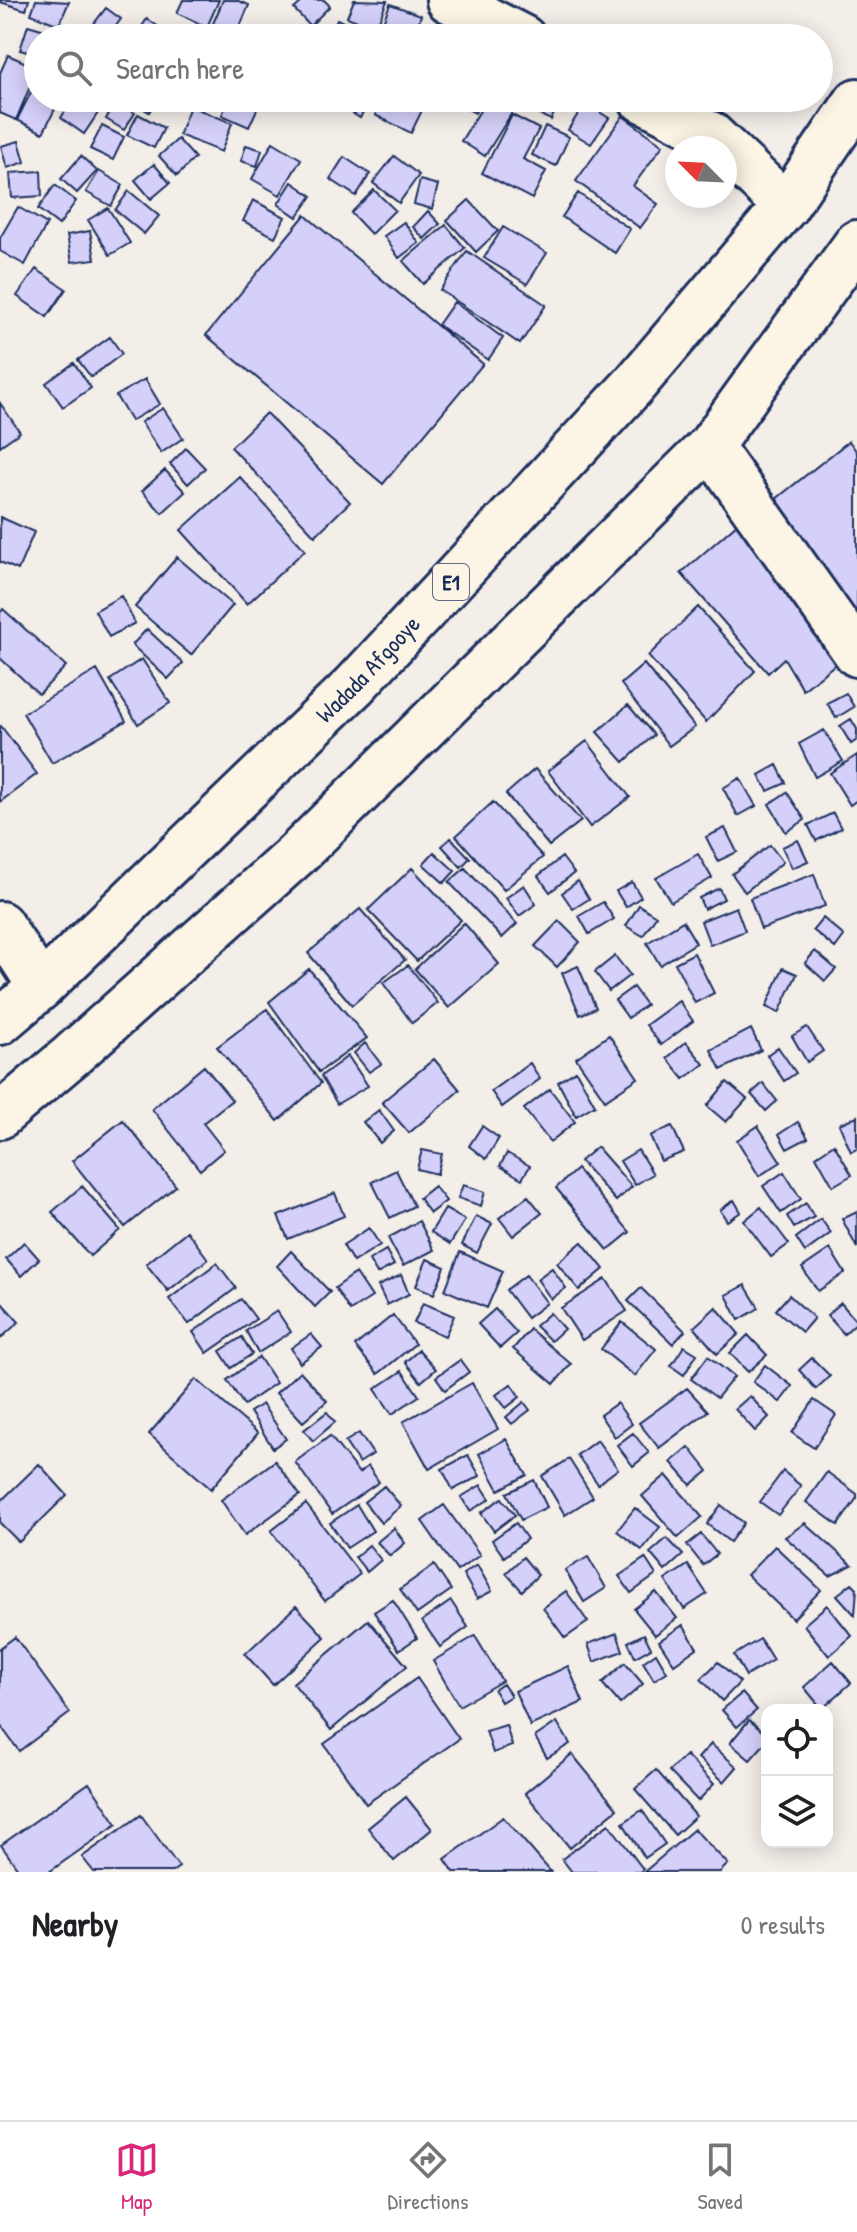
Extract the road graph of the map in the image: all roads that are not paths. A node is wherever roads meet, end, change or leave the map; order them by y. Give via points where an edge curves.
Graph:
1 (449, 0) edge
2 (496, 24) edge
3 (857, 101) edge
4 (667, 112) edge
5 (712, 136) edge
6 (737, 159) edge
7 (786, 206) junction
8 (857, 243) edge
9 (710, 446) junction
10 (857, 654) edge
11 (0, 924) edge
12 (41, 987) junction
13 (0, 1022) edge
14 (0, 1116) edge

1 - 2 main road
3 - 7 main road, Wadada Afgooye / E1
4 - 5 main road
6 - 7 main road
7 - 12 main road, Wadada Afgooye / E1 via 633,386 354,686
8 - 9 main road
9 - 10 main road
9 - 14 main road via 297,854
11 - 12 main road
12 - 13 main road, Wadada Afgooye / E1

